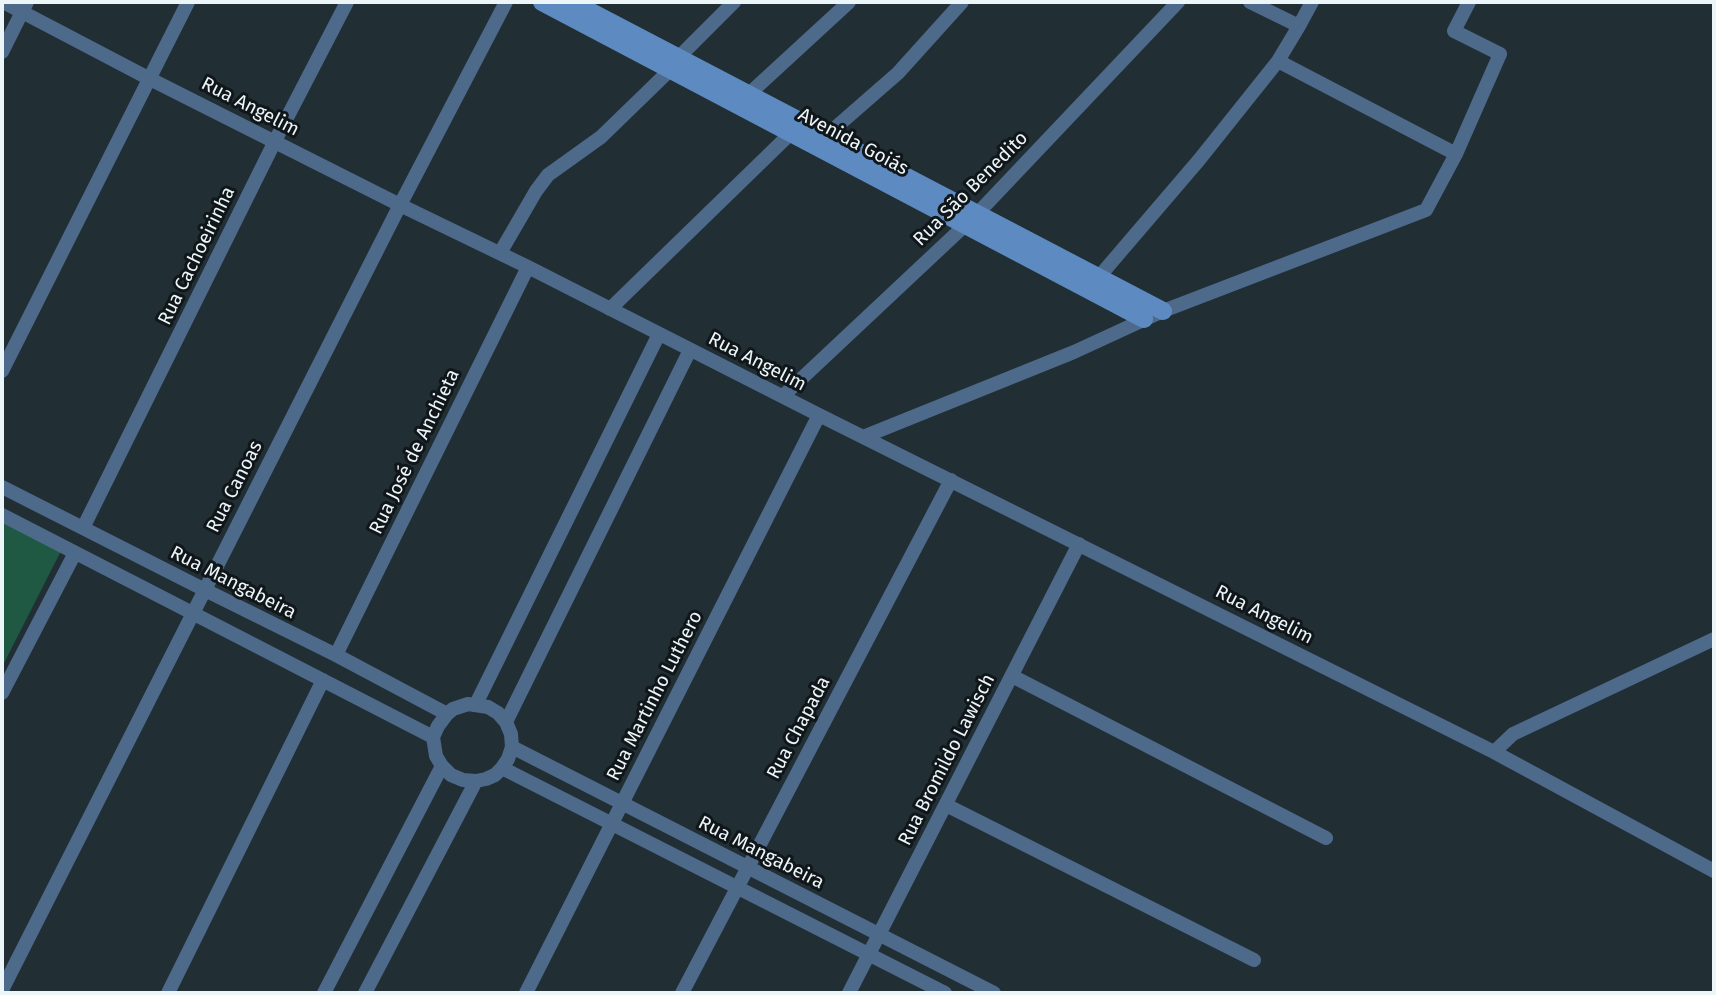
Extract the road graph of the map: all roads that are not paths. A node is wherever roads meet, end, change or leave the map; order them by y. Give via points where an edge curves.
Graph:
1 (4, 2) edge
2 (188, 2) edge
3 (347, 2) edge
4 (506, 2) edge
5 (542, 2) edge
6 (572, 2) edge
7 (734, 2) edge
8 (849, 2) edge
9 (962, 2) edge
10 (1178, 2) edge
11 (1250, 2) edge
12 (1312, 2) edge
13 (1469, 2) edge
14 (24, 6) edge
15 (1299, 26) junction
16 (2, 52) edge
17 (1278, 61) junction
18 (675, 63) junction
19 (150, 79) junction
20 (749, 94) junction
21 (791, 133) junction
22 (827, 135) junction
23 (275, 142) junction
24 (1456, 154) junction
25 (400, 205) junction
26 (971, 219) junction
27 (500, 253) junction
28 (528, 267) junction
29 (1093, 283) junction
30 (610, 309) junction
31 (1163, 311) junction
32 (1144, 319) junction
33 (659, 334) junction
34 (690, 350) junction
35 (2, 371) edge
36 (783, 396) junction
37 (819, 415) junction
38 (863, 437) junction
39 (951, 480) junction
40 (2, 487) edge
41 (2, 515) edge
42 (83, 528) junction
43 (1079, 544) junction
44 (75, 553) junction
45 (205, 590) junction
46 (192, 614) junction
47 (1714, 639) edge
48 (336, 655) junction
49 (1012, 676) junction
50 (323, 680) junction
51 (2, 693) edge
52 (476, 704) junction
53 (447, 714) junction
54 (506, 722) junction
55 (433, 737) junction
56 (512, 747) junction
57 (1494, 752) junction
58 (442, 766) junction
59 (502, 768) junction
60 (476, 781) junction
61 (622, 804) junction
62 (946, 805) junction
63 (612, 824) junction
64 (1326, 838) dead end
65 (747, 868) junction
66 (1714, 871) edge
67 (737, 888) junction
68 (879, 935) junction
69 (869, 955) junction
70 (1254, 960) dead end
71 (2, 990) edge
72 (168, 993) edge
73 (324, 993) edge
74 (365, 993) edge
75 (526, 993) edge
76 (682, 993) edge
77 (849, 993) edge
78 (944, 993) edge
79 (994, 993) edge

1 - 14 street, Rua Angelim
2 - 19 street
3 - 23 street, Rua Cachoeirinha
4 - 25 street, Rua Canoas
5 - 18 street, Avenida Goiás
6 - 18 street, Avenida Goiás
7 - 18 street
8 - 20 street
9 - 22 street via 898,73
10 - 26 street, Rua São Benedito
11 - 15 street
12 - 15 street
13 - 24 street via 1454,31 1500,54
14 - 16 street
14 - 19 street, Rua Angelim
15 - 17 street
17 - 24 street
17 - 29 street
18 - 20 street, Avenida Goiás
18 - 21 street, Avenida Goiás
18 - 27 street via 601,137 548,176
19 - 23 street, Rua Angelim
19 - 35 street
20 - 22 street, Avenida Goiás
21 - 26 street, Avenida Goiás
21 - 30 street
22 - 26 street, Avenida Goiás
23 - 25 street, Rua Angelim
23 - 42 street, Rua Cachoeirinha
24 - 31 street via 1426,210
25 - 27 street, Rua Angelim
25 - 45 street, Rua Canoas
26 - 29 street, Avenida Goiás
26 - 36 street, Rua São Benedito
27 - 28 street, Rua Angelim
28 - 30 street, Rua Angelim
28 - 48 street, Rua José de Anchieta
29 - 31 street, Avenida Goiás
29 - 32 street, Avenida Goiás
30 - 33 street, Rua Angelim
31 - 32 street
32 - 38 street
33 - 34 street, Rua Angelim
33 - 52 street
34 - 36 street, Rua Angelim
34 - 54 street
36 - 37 street, Rua Angelim
37 - 38 street, Rua Angelim
37 - 61 street, Rua Martinho Luthero
38 - 39 street, Rua Angelim
39 - 43 street, Rua Angelim
39 - 65 street, Rua Chapada
40 - 42 street, Rua Mangabeira
41 - 44 street
42 - 45 street, Rua Mangabeira
43 - 49 street, Rua Bromildo Lawisch
43 - 57 street, Rua Angelim
44 - 46 street
44 - 51 street
45 - 46 street, Rua Canoas
45 - 48 street, Rua Mangabeira
46 - 50 street
46 - 71 street, Rua Canoas
47 - 57 street via 1513,734
48 - 53 street, Rua Mangabeira
49 - 62 street, Rua Bromildo Lawisch
49 - 64 street
50 - 55 street
50 - 72 street
52 - 53 street
52 - 54 street via 498,713
53 - 55 street
54 - 56 street
55 - 58 street
56 - 59 street
56 - 61 street, Rua Mangabeira
57 - 66 street, Rua Angelim
58 - 60 street via 451,775
58 - 73 street
59 - 60 street
59 - 63 street
60 - 74 street
61 - 63 street, Rua Martinho Luthero
61 - 65 street, Rua Mangabeira
62 - 68 street, Rua Bromildo Lawisch
62 - 70 street
63 - 67 street
63 - 75 street, Rua Martinho Luthero
65 - 67 street, Rua Chapada
65 - 68 street, Rua Mangabeira
67 - 69 street
67 - 76 street, Rua Chapada
68 - 69 street, Rua Bromildo Lawisch
68 - 79 street, Rua Mangabeira
69 - 77 street, Rua Bromildo Lawisch
69 - 78 street

